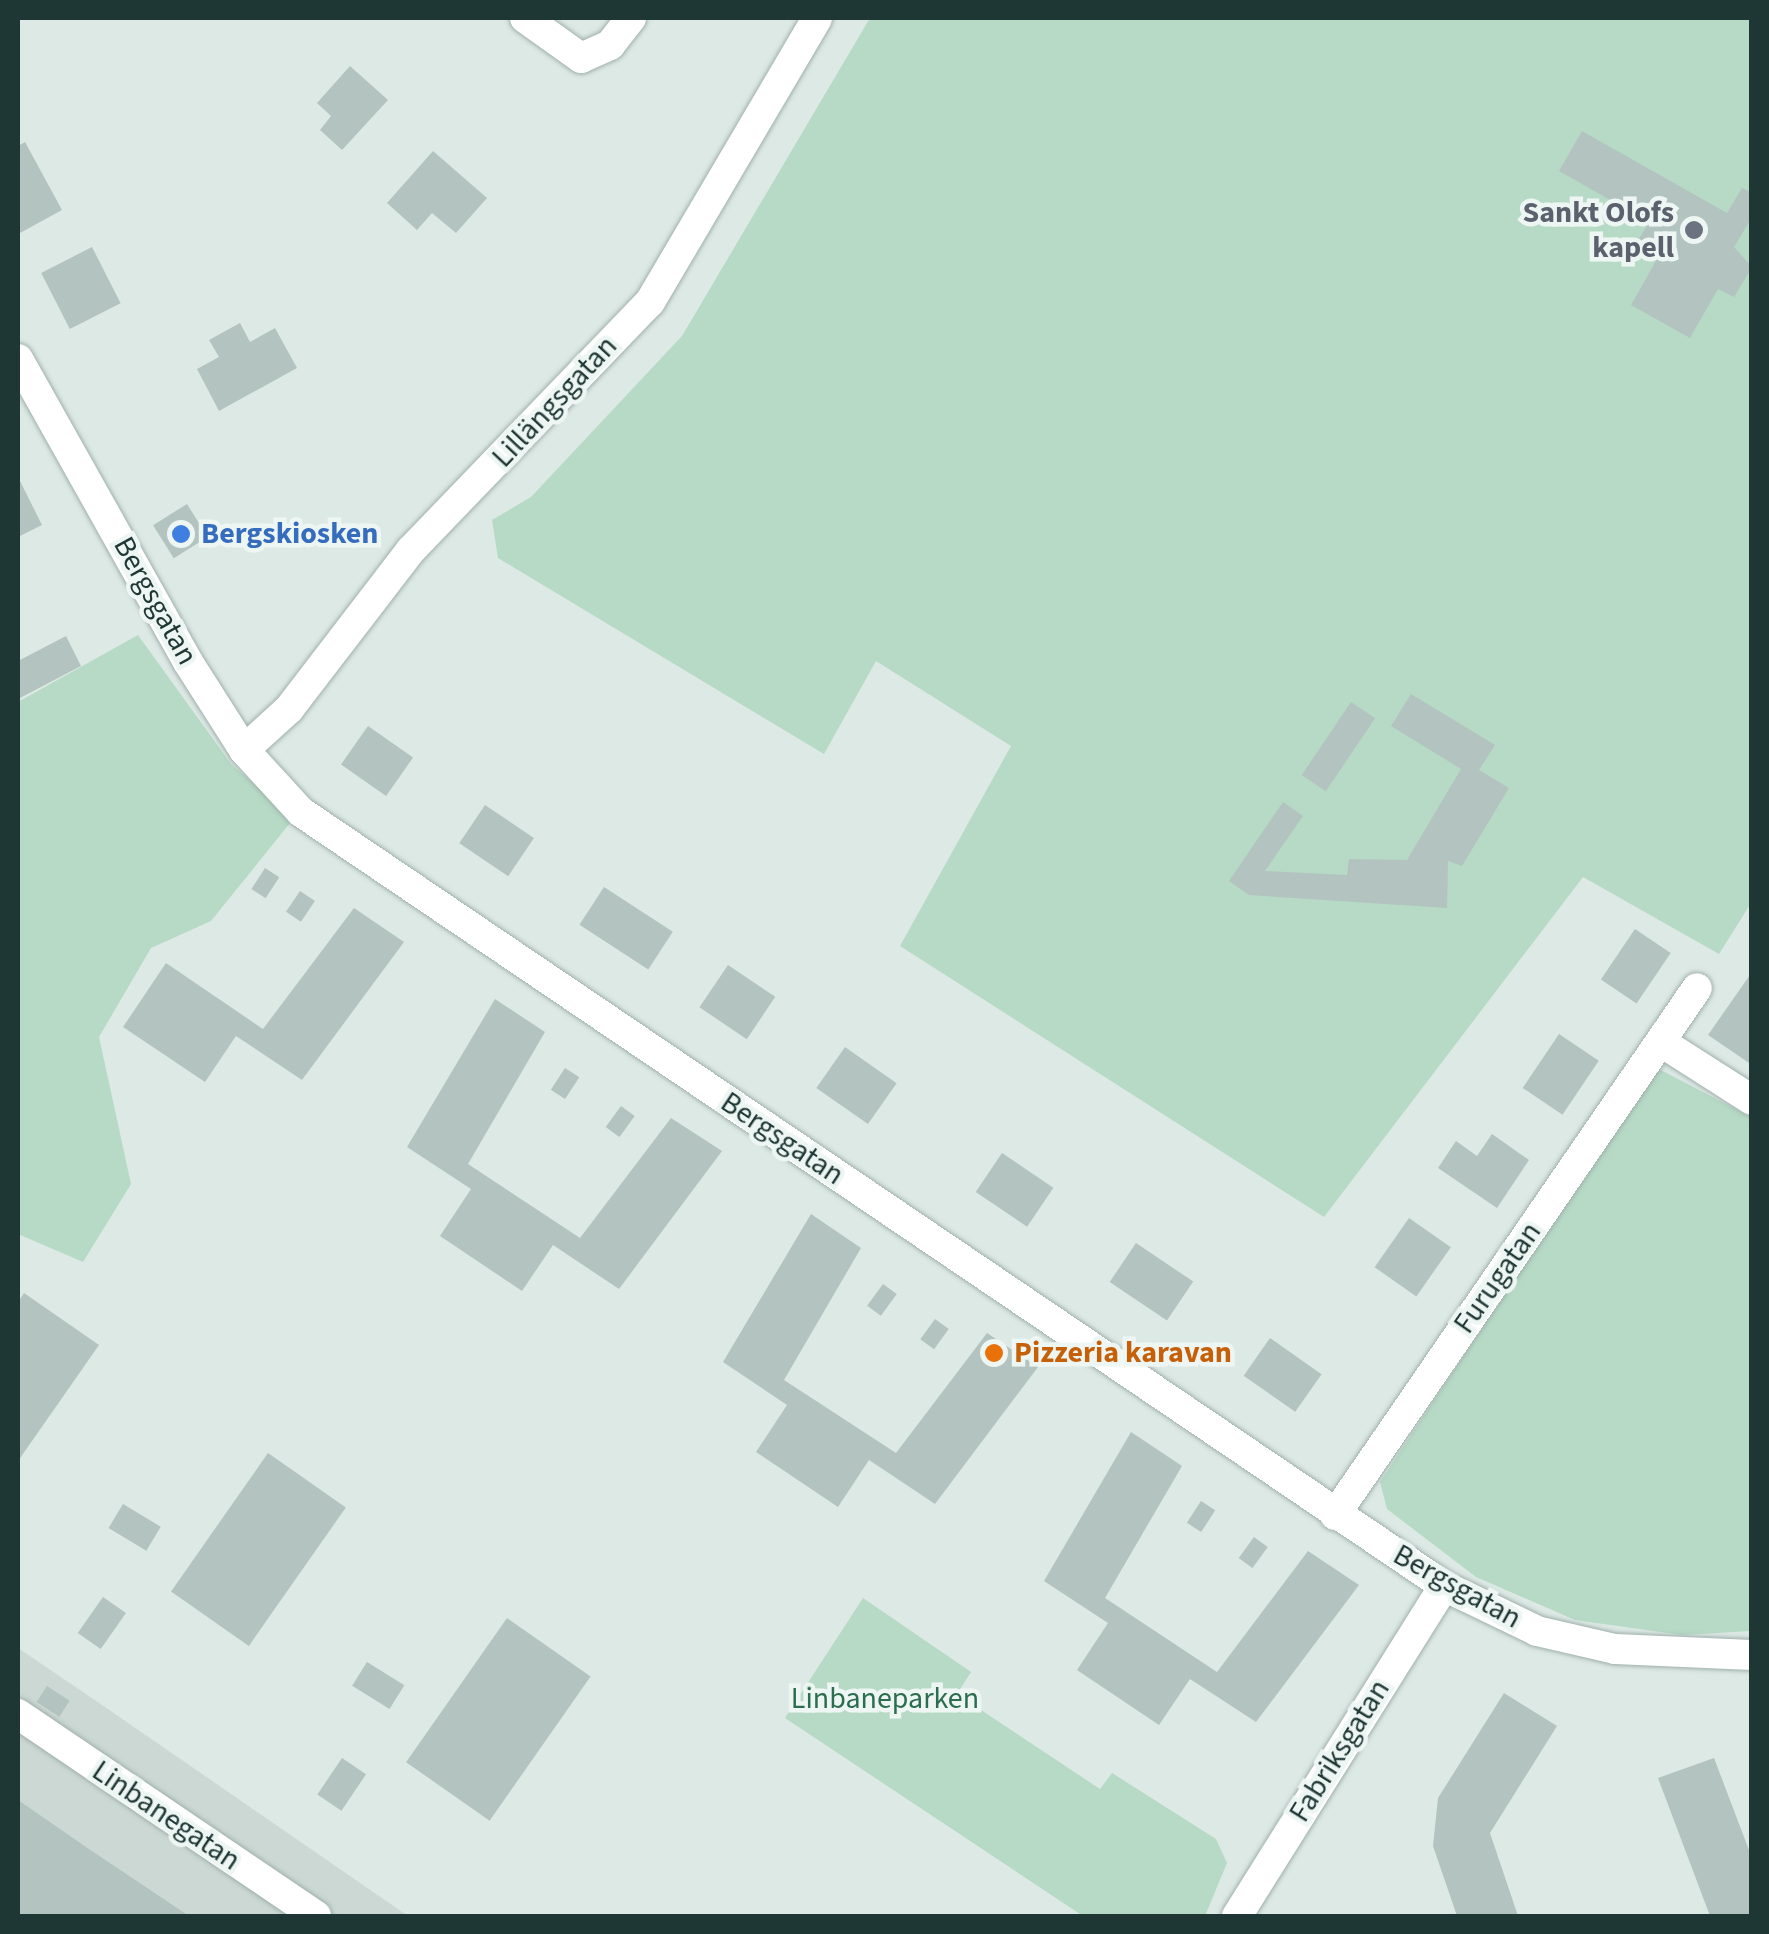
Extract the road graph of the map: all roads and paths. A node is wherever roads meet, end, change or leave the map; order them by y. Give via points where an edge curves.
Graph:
1 (525, 18) edge
2 (631, 18) edge
3 (817, 18) edge
4 (18, 358) edge
5 (244, 750) junction
6 (1697, 988) dead end
7 (1660, 1042) junction
8 (1752, 1100) edge
9 (1335, 1514) junction
10 (1444, 1586) junction
11 (1752, 1655) edge
12 (18, 1714) edge
13 (316, 1916) edge
14 (1238, 1916) edge

1 - 2 street via 564,52 600,53
3 - 5 street, Lillängsgatan via 650,302 412,550 289,709
4 - 5 street, Bergsgatan
5 - 9 street, Bergsgatan via 295,807 375,864
6 - 7 street, Furugatan
7 - 8 street
7 - 9 street, Furugatan
9 - 10 street, Bergsgatan
10 - 11 street, Bergsgatan via 1538,1631 1600,1646
10 - 14 street, Fabriksgatan
12 - 13 street, Linbanegatan

